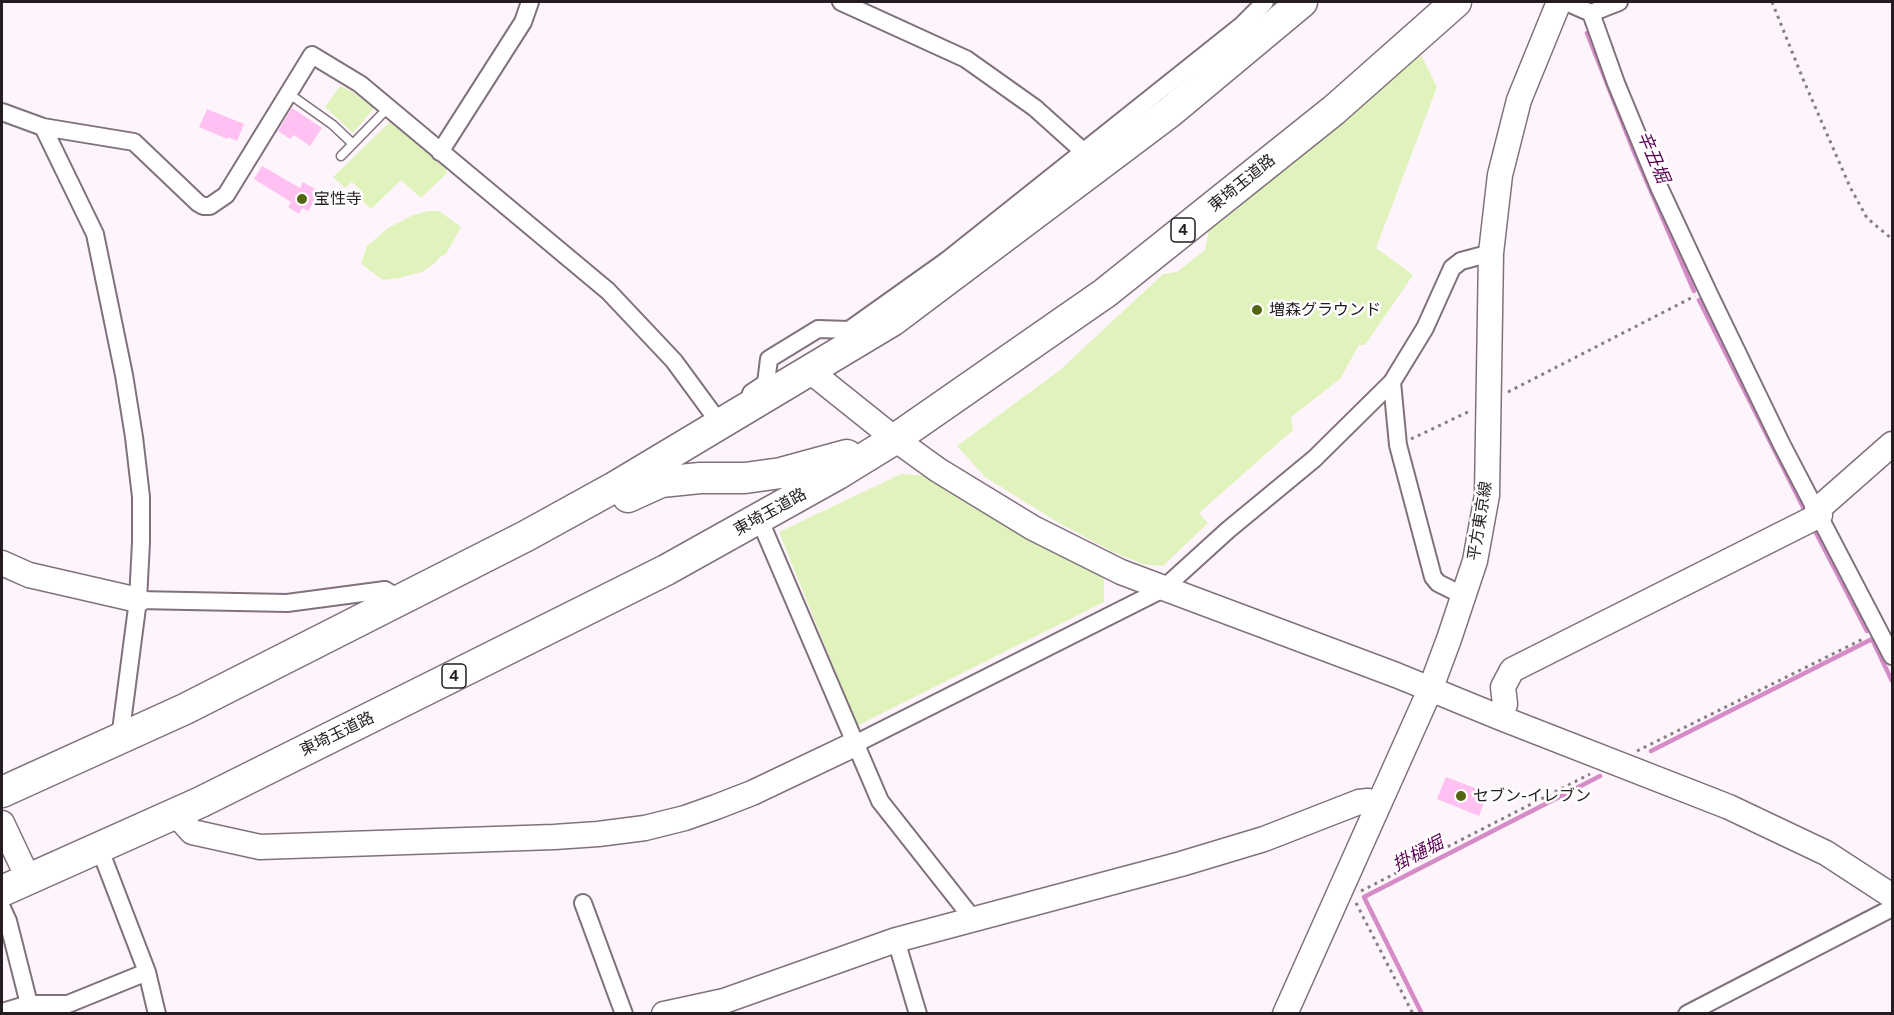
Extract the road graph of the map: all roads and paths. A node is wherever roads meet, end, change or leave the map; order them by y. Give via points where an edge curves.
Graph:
1 (530, 2) edge
2 (841, 2) edge
3 (1265, 2) edge
4 (1302, 2) edge
5 (1456, 2) edge
6 (1559, 2) edge
7 (1566, 2) edge
8 (1619, 2) edge
9 (1772, 2) edge
10 (1591, 13) junction
11 (288, 93) junction
12 (388, 108) junction
13 (2, 112) edge
14 (43, 127) junction
15 (353, 144) junction
16 (440, 152) junction
17 (1084, 153) junction
18 (341, 156) dead end
19 (1893, 239) edge
20 (1491, 253) junction
21 (1707, 290) junction
22 (810, 371) junction
23 (1392, 382) junction
24 (1490, 402) junction
25 (718, 420) junction
26 (895, 439) junction
27 (1893, 444) edge
28 (1398, 445) junction
29 (1819, 513) junction
30 (555, 520) junction
31 (764, 530) dead end
32 (2, 563) edge
33 (1163, 589) junction
34 (1464, 596) junction
35 (138, 600) junction
36 (402, 600) junction
37 (1886, 627) edge
38 (1893, 656) edge
39 (1430, 690) junction
40 (1501, 718) junction
41 (120, 738) junction
42 (855, 744) junction
43 (1614, 762) junction
44 (2, 792) edge
45 (1377, 806) junction
46 (175, 813) junction
47 (2, 823) edge
48 (99, 847) junction
49 (28, 878) junction
50 (2, 891) edge
51 (1345, 891) junction
52 (1893, 896) edge
53 (583, 903) dead end
54 (2, 908) edge
55 (1893, 908) edge
56 (973, 919) junction
57 (896, 940) junction
58 (147, 972) junction
59 (29, 1004) junction
60 (2, 1012) edge
61 (157, 1014) edge
62 (624, 1014) edge
63 (664, 1014) edge
64 (918, 1014) edge
65 (1285, 1014) edge
66 (1413, 1014) edge
67 (1687, 1014) edge

1 - 16 street via 524,22
2 - 17 street via 966,59 1035,108
3 - 17 street
4 - 22 highway via 1170,112 1027,221 892,321
5 - 26 highway, 東埼玉道路 / 4 via 1334,110 1105,293
6 - 20 street, 平方東京線 via 1519,100 1500,175
7 - 10 street
8 - 10 street
9 - 19 path via 1850,187 1867,218
10 - 21 street via 1654,177
11 - 12 street via 312,55 360,84
11 - 14 street via 226,195 210,206 198,203 134,142
11 - 15 lane via 333,124
12 - 15 lane
12 - 16 street
13 - 14 street
14 - 35 street via 95,234 124,375 141,497
15 - 18 lane
16 - 25 street via 608,291 674,361
17 - 25 street via 946,261 849,330 818,329 770,359 766,383
20 - 23 street via 1461,261 1452,268 1425,328
20 - 24 street, 平方東京線
21 - 24 path
21 - 29 street
22 - 25 highway
22 - 26 street
23 - 28 street
23 - 33 street via 1314,459
24 - 28 path
24 - 34 street, 平方東京線 via 1487,495
25 - 30 highway
26 - 30 highway via 781,474 661,482 617,501
26 - 33 street via 1023,522
26 - 46 highway, 東埼玉道路 / 4 via 666,570
27 - 29 street
28 - 34 street via 1433,577
29 - 37 street
29 - 40 street via 1512,670 1503,687 1505,704
30 - 36 highway
31 - 42 street
32 - 35 street via 29,575
33 - 39 street
33 - 42 street
34 - 39 street, 平方東京線
35 - 36 street via 288,603 385,590
35 - 41 street
36 - 41 highway
37 - 38 street
37 - 43 path
39 - 40 street
39 - 45 street, 平方東京線
40 - 43 street
41 - 44 highway
42 - 46 street via 752,793 685,818 598,834 260,847 192,832
42 - 56 street via 880,801
43 - 51 path via 1357,894
43 - 52 street via 1769,824 1826,853
45 - 51 street, 平方東京線
45 - 56 street via 1359,801 1264,838 1181,864
46 - 48 highway, 東埼玉道路 / 4
47 - 49 street
48 - 49 highway, 東埼玉道路 / 4
48 - 58 street
49 - 50 highway, 東埼玉道路 / 4
51 - 65 street, 平方東京線
51 - 66 path
53 - 62 street
54 - 59 street
55 - 67 street
56 - 57 street
57 - 63 street via 724,1001
57 - 64 street
58 - 59 street via 68,1004
58 - 61 street
59 - 60 street

